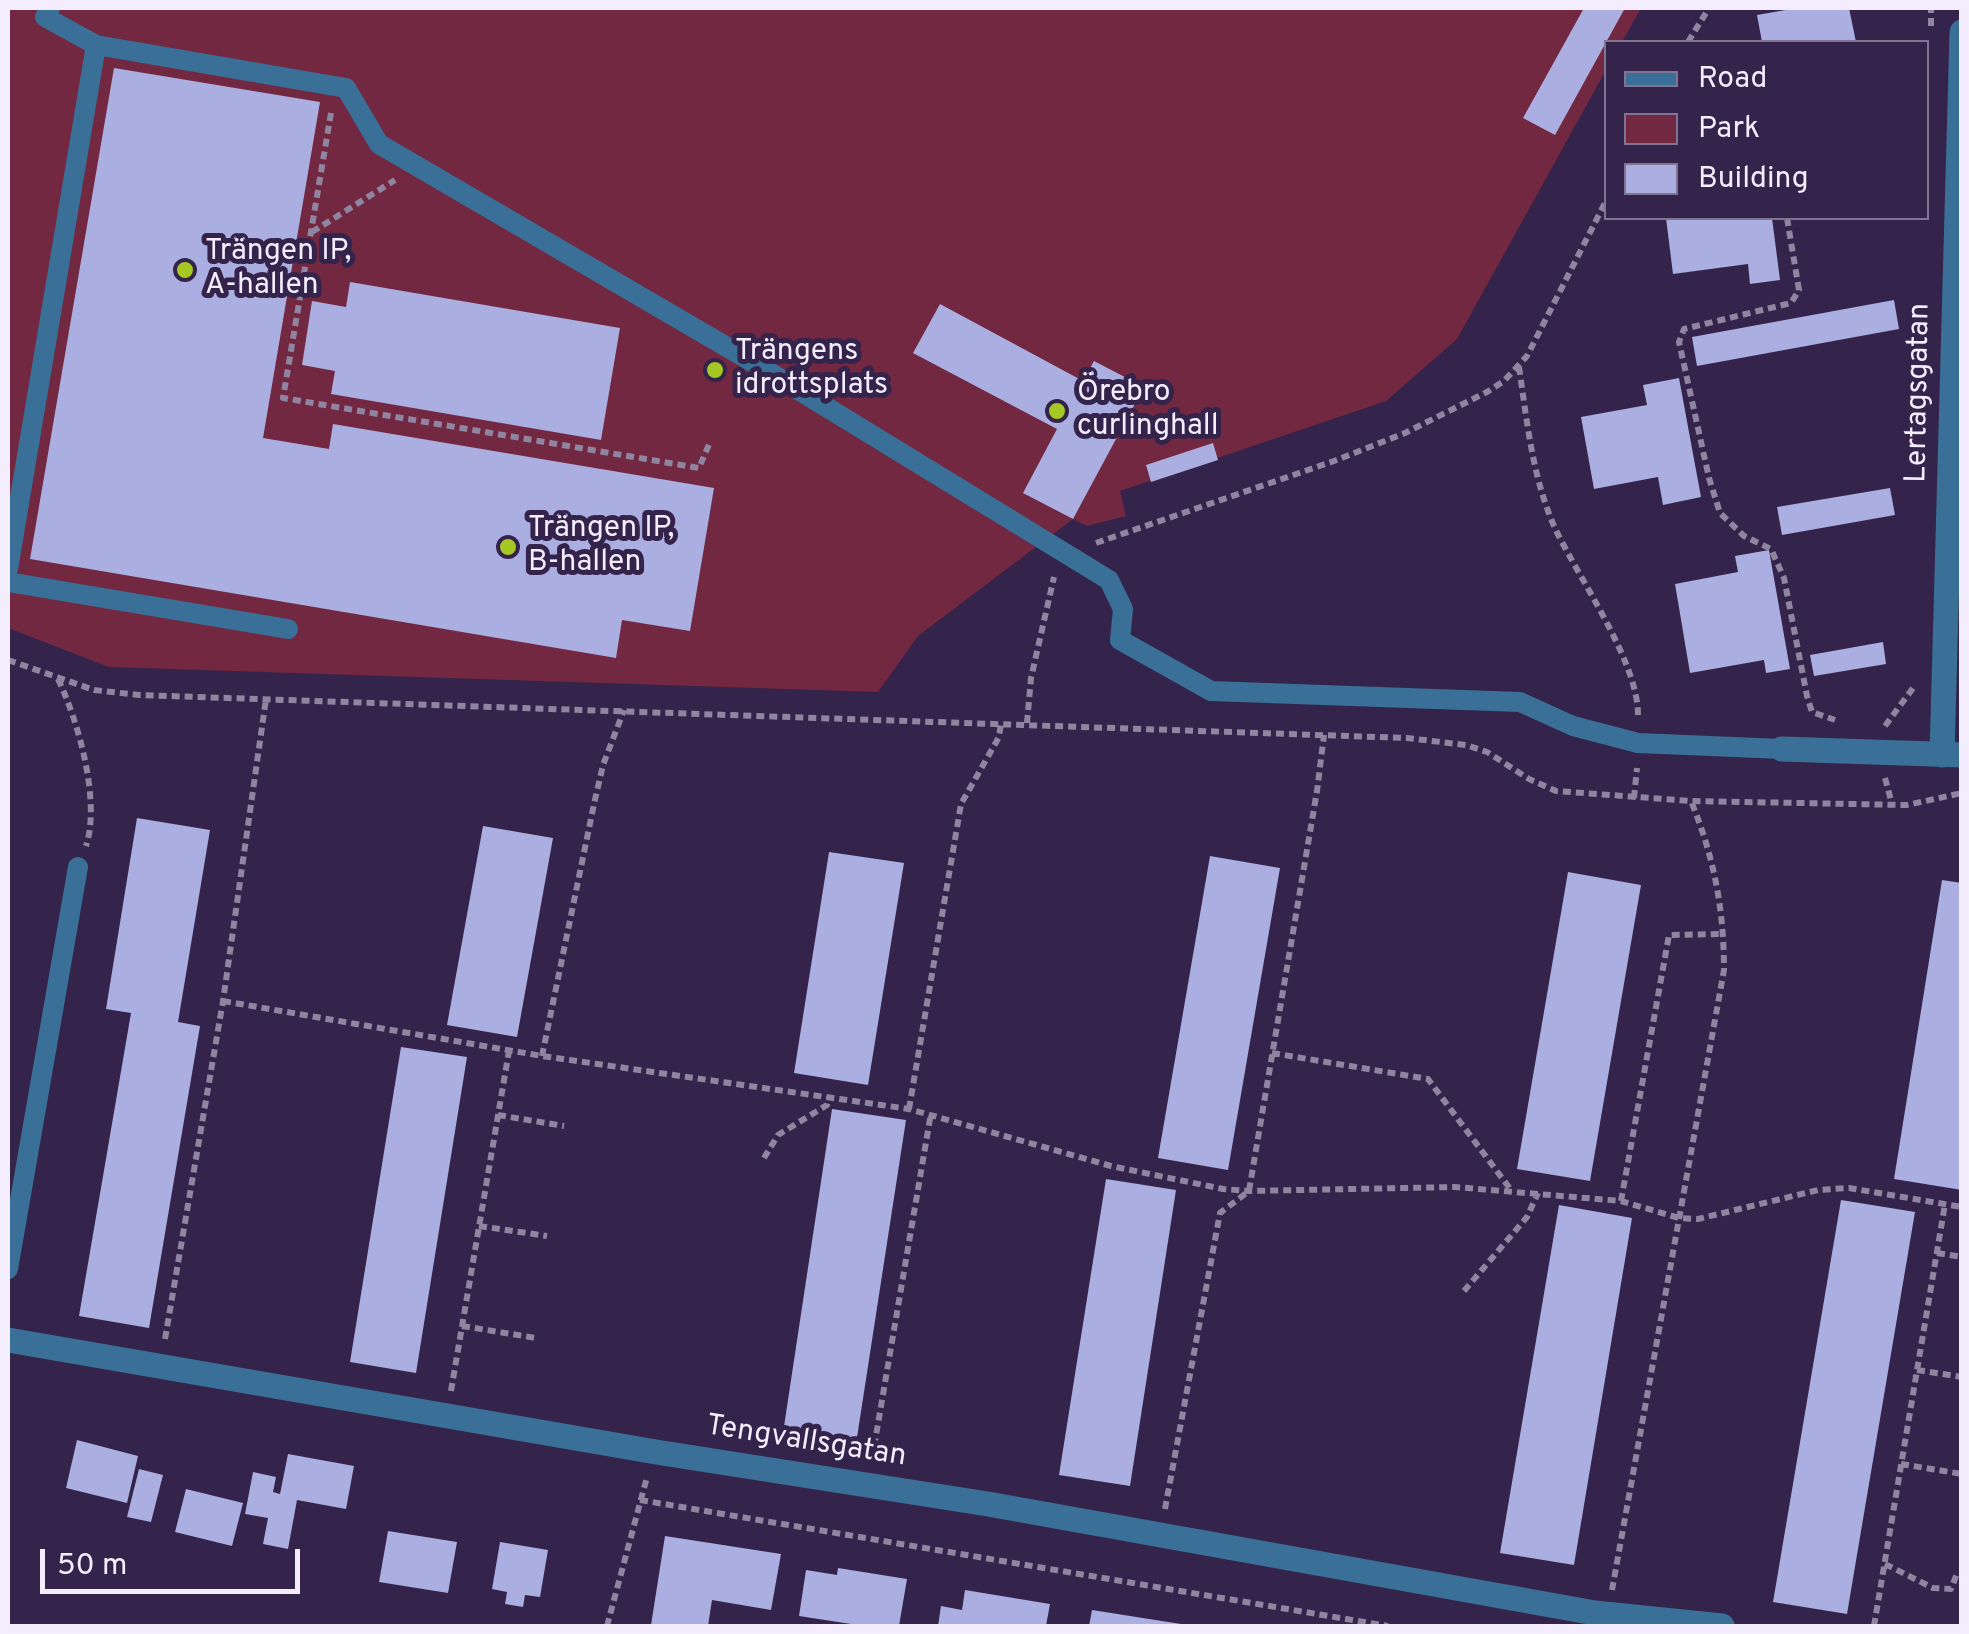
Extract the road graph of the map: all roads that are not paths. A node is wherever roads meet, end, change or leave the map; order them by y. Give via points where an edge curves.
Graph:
1 (50, 8) edge
2 (1962, 32) edge
3 (96, 46) junction
4 (8, 569) edge
5 (8, 582) edge
6 (288, 630) dead end
7 (1782, 749) joint
8 (1952, 755) edge
9 (78, 868) road end
10 (8, 1270) edge
11 (8, 1340) edge
12 (1599, 1611) edge
13 (1722, 1626) edge

1 - 3 lane via 45,17
2 - 8 street, Lertagsgatan
3 - 4 lane
3 - 7 lane via 346,88 379,144 1109,580 1123,608 1120,640 1211,690 1520,702 1573,726 1638,743
5 - 6 lane
7 - 8 street
9 - 10 lane
11 - 12 street, Tengvallsgatan
12 - 13 street, Tengvallsgatan

